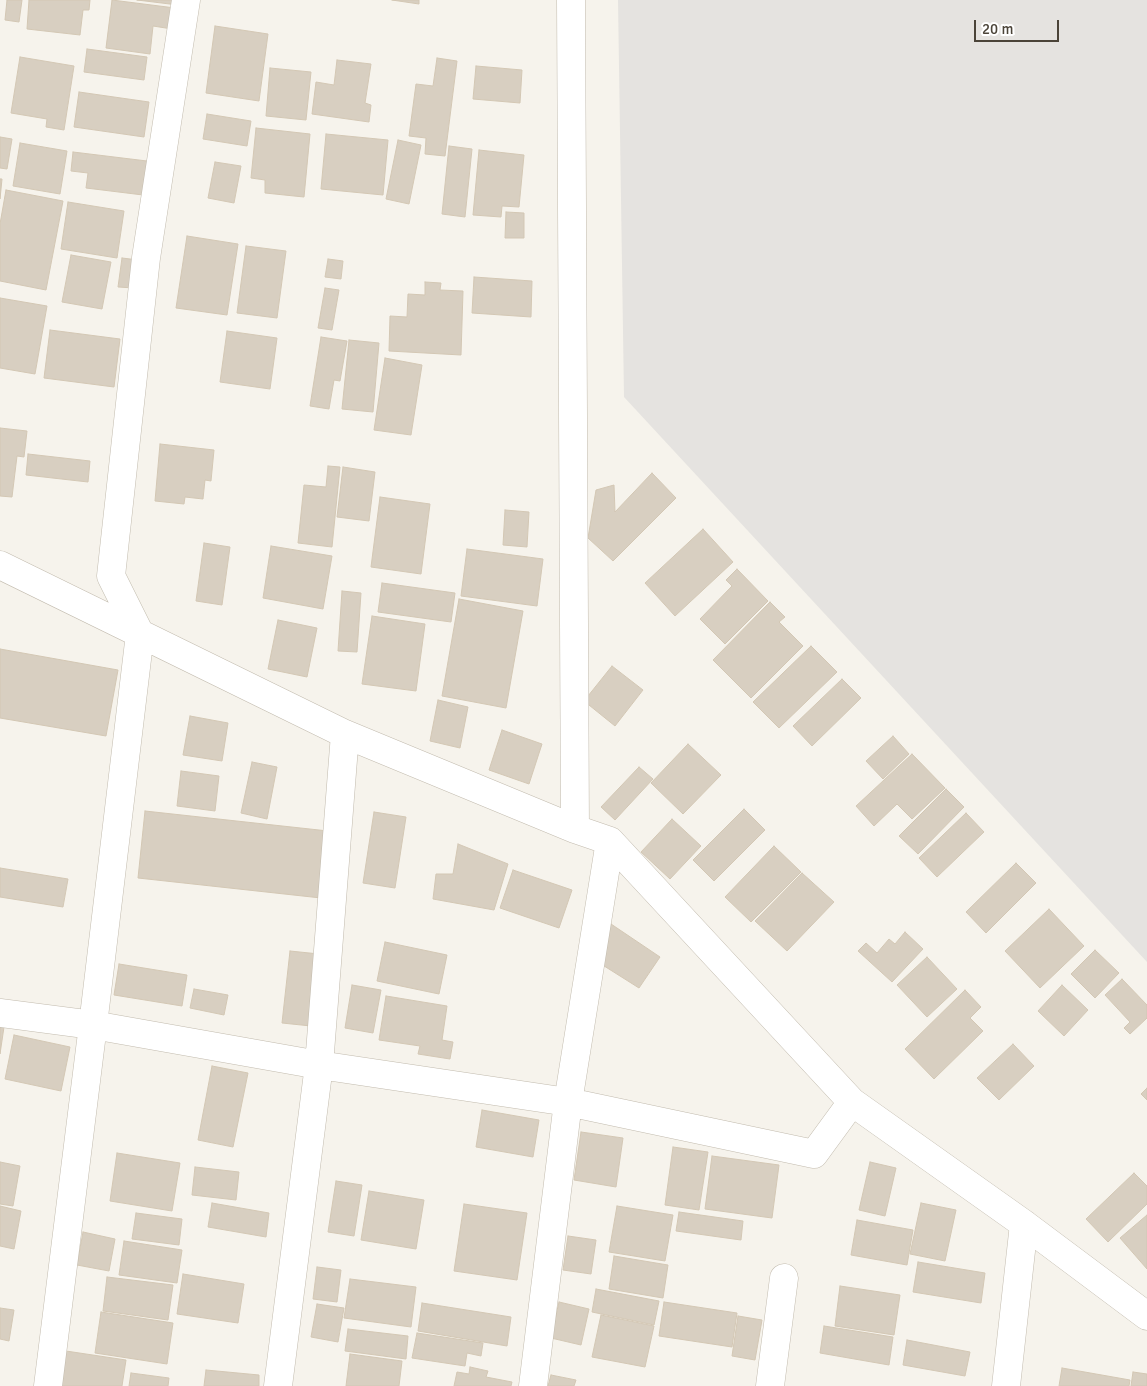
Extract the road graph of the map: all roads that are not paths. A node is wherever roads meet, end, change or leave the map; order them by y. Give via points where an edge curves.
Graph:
1 (186, 0) edge
2 (571, 0) edge
3 (0, 565) edge
4 (140, 634) junction
5 (345, 734) junction
6 (575, 829) junction
7 (610, 841) junction
8 (0, 1013) edge
9 (93, 1025) junction
10 (319, 1065) junction
11 (568, 1102) junction
12 (852, 1102) junction
13 (1024, 1224) junction
14 (784, 1278) dead end
15 (1147, 1316) edge
16 (48, 1386) edge
17 (278, 1386) edge
18 (533, 1386) edge
19 (770, 1386) edge
20 (1006, 1386) edge

1 - 4 street via 146,258 110,576
2 - 6 street
3 - 4 street
4 - 5 street
4 - 9 street
5 - 6 street
5 - 10 street
6 - 7 street
7 - 11 street
7 - 12 street
8 - 9 street
9 - 10 street
9 - 16 street
10 - 11 street
10 - 17 street
11 - 12 street via 814,1154
11 - 18 street
12 - 13 street
13 - 15 street
13 - 20 street
14 - 19 street

